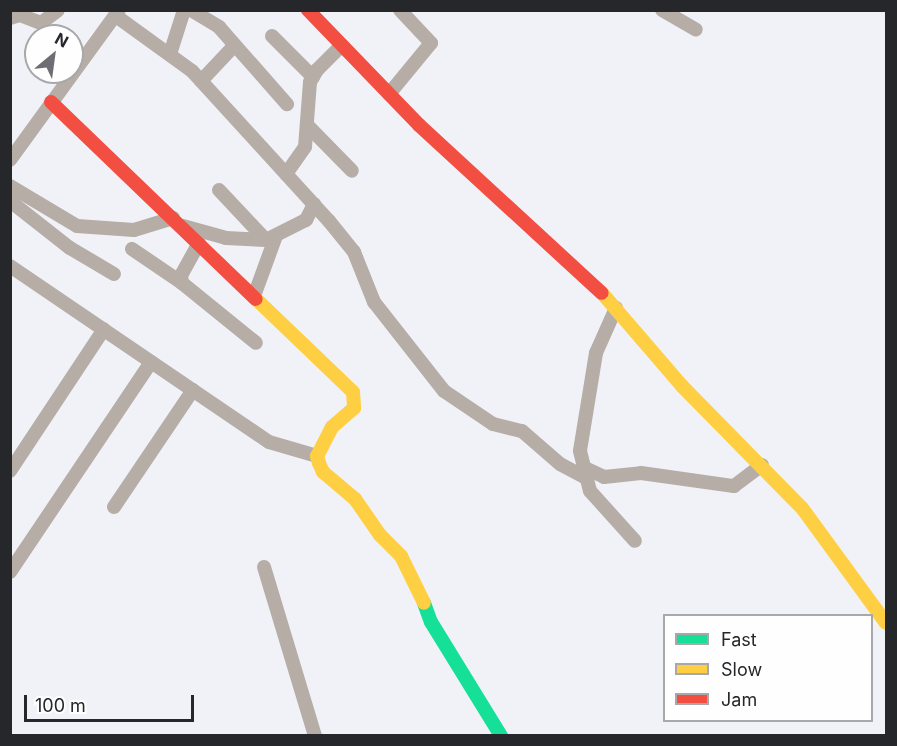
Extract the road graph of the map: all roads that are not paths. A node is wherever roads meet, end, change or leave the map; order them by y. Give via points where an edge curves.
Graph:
1 (58, 10) edge
2 (184, 10) edge
3 (191, 10) edge
4 (308, 10) edge
5 (400, 10) edge
6 (662, 10) edge
7 (117, 13) edge
8 (10, 18) edge
9 (696, 30) dead end
10 (272, 36) dead end
11 (342, 45) junction
12 (233, 47) junction
13 (170, 54) junction
14 (313, 77) junction
15 (201, 81) junction
16 (389, 94) junction
17 (51, 102) junction
18 (287, 104) dead end
19 (307, 125) junction
20 (10, 160) edge
21 (352, 171) dead end
22 (286, 174) junction
23 (10, 186) edge
24 (219, 190) dead end
25 (154, 200) junction
26 (10, 201) edge
27 (314, 204) junction
28 (306, 220) junction
29 (329, 221) junction
30 (177, 222) junction
31 (149, 226) junction
32 (271, 238) junction
33 (199, 243) junction
34 (132, 249) dead end
35 (10, 266) edge
36 (114, 274) dead end
37 (182, 283) junction
38 (254, 296) junction
39 (616, 308) junction
40 (104, 329) junction
41 (256, 343) dead end
42 (151, 362) junction
43 (193, 390) junction
44 (317, 456) junction
45 (762, 465) junction
46 (10, 471) edge
47 (584, 472) junction
48 (114, 507) dead end
49 (635, 541) dead end
50 (264, 567) dead end
51 (10, 572) edge
52 (886, 623) edge
53 (315, 735) edge
54 (501, 735) edge

1 - 8 street via 41,22 20,15
2 - 13 street
3 - 12 street via 219,27
4 - 11 street
5 - 16 street via 431,43
6 - 9 street
7 - 13 street
7 - 17 street
10 - 14 street
11 - 14 street
11 - 16 street
12 - 15 street
12 - 18 street
13 - 15 street
14 - 19 street via 307,98
15 - 22 street
16 - 39 street
17 - 20 street
17 - 25 street
19 - 21 street
19 - 22 street via 305,147
22 - 27 street
23 - 31 street via 67,223 134,230
24 - 32 street
25 - 30 street
25 - 31 street
26 - 36 street via 70,248
27 - 28 street
27 - 29 street
28 - 29 street
28 - 32 street
29 - 47 street via 354,252 374,302 444,391 493,424 522,431 560,464
30 - 31 street
30 - 32 street via 226,238
30 - 33 street
32 - 38 street
33 - 37 street via 181,275
33 - 38 street
34 - 37 street
35 - 40 street
37 - 41 street
38 - 44 street via 356,397 354,408 332,427
39 - 45 street via 687,391
39 - 47 street via 596,353 579,444
40 - 42 street
40 - 46 street
42 - 43 street
42 - 51 street
43 - 44 street via 269,442
43 - 48 street
44 - 54 street via 323,472 355,499 380,535 401,556 413,575 431,622
45 - 47 street via 734,486 641,473 604,477
45 - 52 street via 802,508
47 - 49 street via 590,490
50 - 53 street

